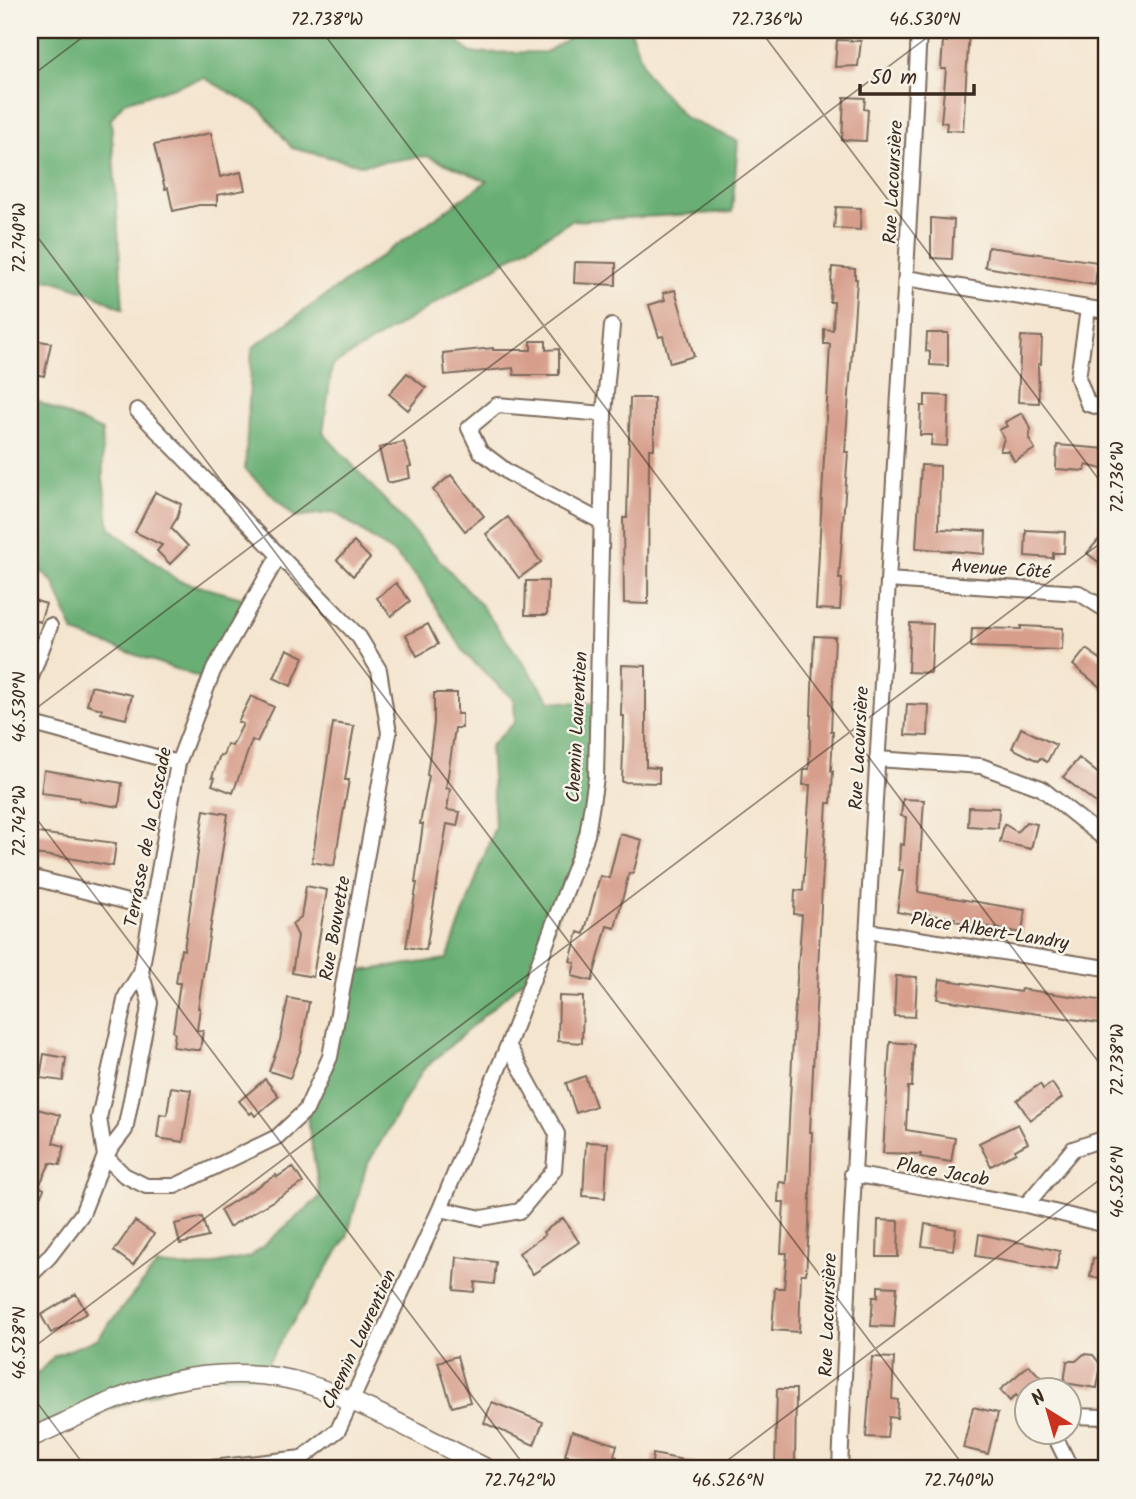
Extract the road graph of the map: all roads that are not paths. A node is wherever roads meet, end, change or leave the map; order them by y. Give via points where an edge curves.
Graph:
1 (919, 30) edge
2 (906, 278) junction
3 (1088, 309) junction
4 (1106, 311) edge
5 (612, 326) dead end
6 (1106, 409) edge
7 (137, 410) dead end
8 (604, 414) junction
9 (602, 522) junction
10 (279, 555) junction
11 (888, 580) junction
12 (1106, 610) edge
13 (50, 626) dead end
14 (30, 680) edge
15 (30, 723) edge
16 (877, 759) junction
17 (178, 763) junction
18 (1106, 840) edge
19 (30, 877) edge
20 (151, 908) junction
21 (867, 931) junction
22 (1106, 968) edge
23 (141, 972) junction
24 (508, 1045) junction
25 (1106, 1138) edge
26 (105, 1156) junction
27 (852, 1174) junction
28 (1026, 1205) junction
29 (440, 1209) junction
30 (1106, 1225) edge
31 (30, 1276) edge
32 (351, 1402) junction
33 (1084, 1416) edge
34 (1106, 1417) edge
35 (30, 1438) edge
36 (1060, 1446) edge
37 (203, 1469) edge
38 (488, 1469) edge
39 (840, 1469) edge
40 (1071, 1469) edge

1 - 2 street, Rue Lacoursière
2 - 3 street
2 - 11 street, Rue Lacoursière
3 - 4 street
3 - 6 street via 1078,378 1088,404
5 - 8 street, Chemin Laurentien
7 - 10 street
8 - 9 street, Chemin Laurentien
8 - 9 street via 498,405 469,428 480,452 509,473
9 - 24 street, Chemin Laurentien via 596,778 589,824
10 - 17 street, Terrasse de la Cascade via 213,671
10 - 26 street, Rue Bouvette via 359,637 379,670 389,733 330,1057 306,1110 277,1137 176,1186 146,1186 124,1175
11 - 12 street, Avenue Côté via 1079,593
11 - 16 street, Rue Lacoursière
13 - 14 street
15 - 17 street
16 - 18 street via 981,766 1041,788
16 - 21 street, Rue Lacoursière
17 - 20 street, Terrasse de la Cascade
19 - 20 street
20 - 23 street, Terrasse de la Cascade
21 - 22 street, Place Albert-Landry
21 - 27 street, Rue Lacoursière
23 - 26 street, Terrasse de la Cascade via 126,996 99,1118
23 - 26 street, Terrasse de la Cascade via 150,1003 125,1130
24 - 29 street, Chemin Laurentien
24 - 29 street via 557,1134 555,1170 520,1211 482,1218
25 - 28 street via 1073,1149
26 - 31 street, Terrasse de la Cascade via 82,1214
27 - 28 street, Place Jacob
27 - 39 street, Rue Lacoursière
28 - 30 street, Place Jacob
29 - 32 street, Chemin Laurentien
32 - 35 street via 298,1381 227,1374 145,1389
32 - 37 street, Chemin Laurentien via 338,1430 302,1458
32 - 38 street
33 - 34 street
36 - 40 street

